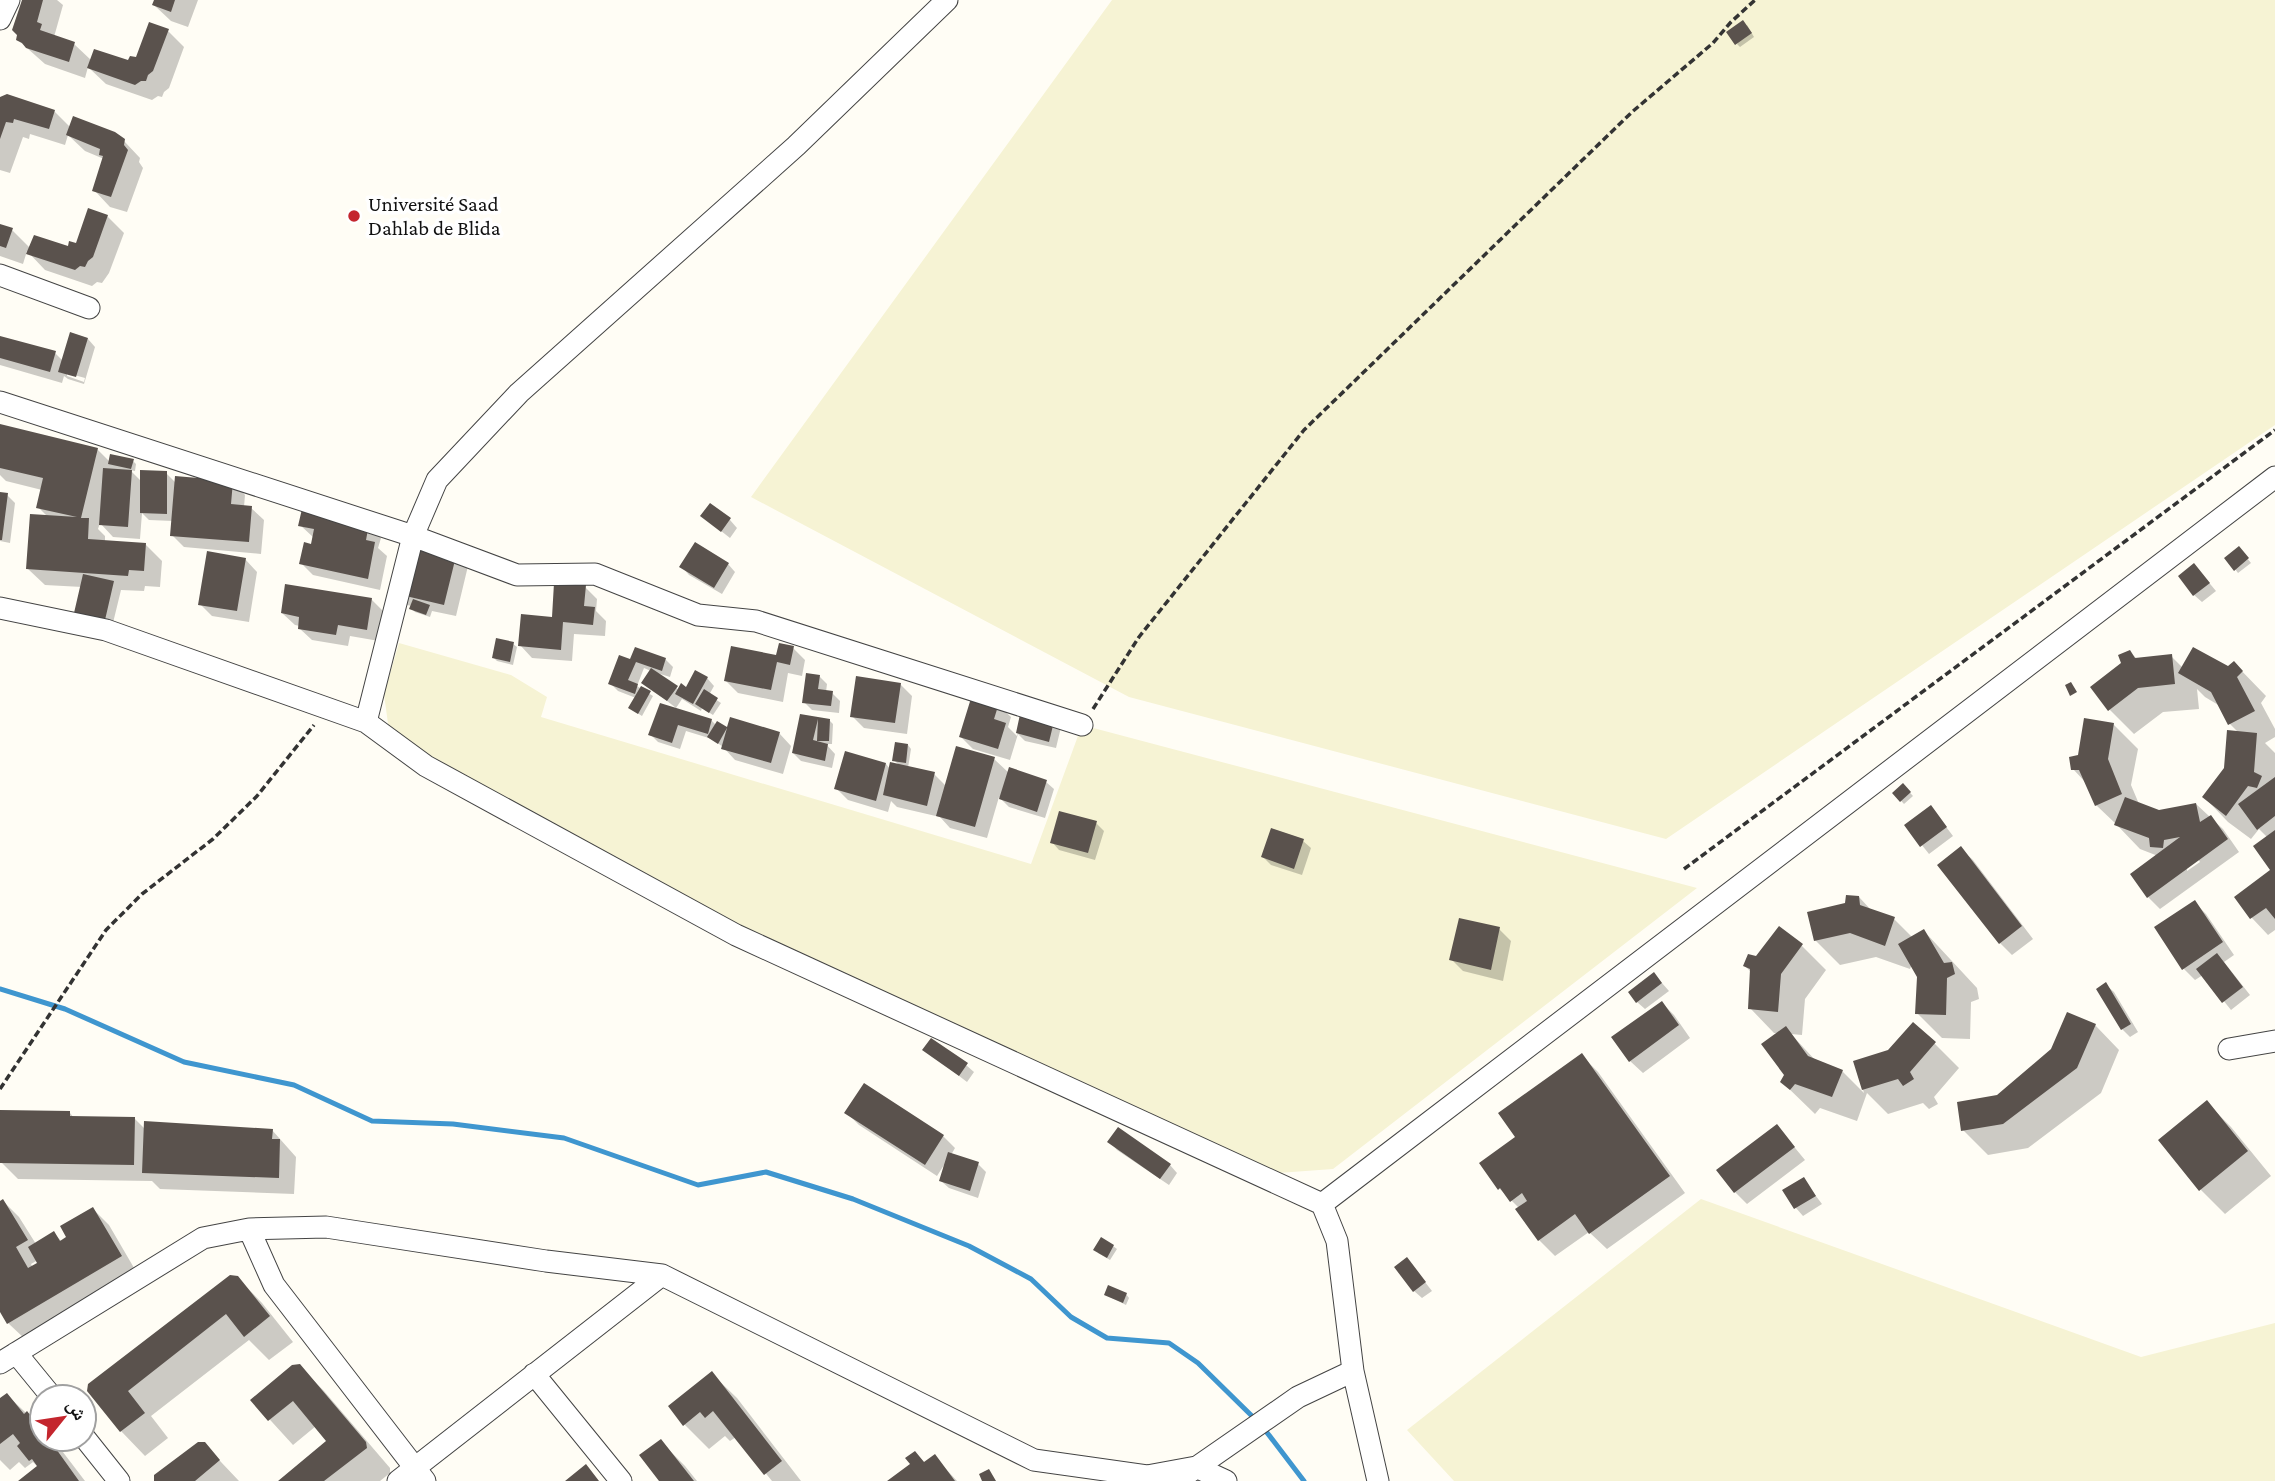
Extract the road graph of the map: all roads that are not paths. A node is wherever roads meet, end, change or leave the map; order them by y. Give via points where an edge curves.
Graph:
1 (9, 0) edge
2 (947, 0) edge
3 (0, 19) edge
4 (0, 275) edge
5 (89, 308) dead end
6 (0, 402) edge
7 (2275, 477) edge
8 (413, 536) junction
9 (0, 608) edge
10 (366, 722) junction
11 (1082, 725) road end
12 (2275, 1041) edge
13 (2229, 1049) dead end
14 (1322, 1204) junction
15 (248, 1229) junction
16 (662, 1275) junction
17 (8, 1358) edge
18 (1353, 1370) junction
19 (534, 1374) junction
20 (36, 1383) edge
21 (97, 1453) edge
22 (1196, 1467) junction
23 (413, 1477) edge
24 (119, 1481) edge
25 (621, 1481) edge
26 (1176, 1481) edge
27 (1226, 1481) edge
28 (1378, 1481) edge

1 - 3 street
2 - 8 street via 796,146 519,393 437,480
4 - 5 street
6 - 8 street
7 - 14 street
8 - 10 street
8 - 11 street via 517,575 595,574 698,615 756,621
9 - 10 street via 106,630
10 - 14 street via 426,765 736,934
12 - 13 street
14 - 18 street via 1337,1241
15 - 16 street via 326,1227
15 - 17 street via 203,1238
15 - 23 street via 274,1286
16 - 19 street
16 - 22 street via 1034,1460 1147,1476
17 - 20 street
18 - 22 street via 1298,1397
18 - 28 street
19 - 23 street
19 - 25 street
21 - 24 street
22 - 26 street
22 - 27 street

